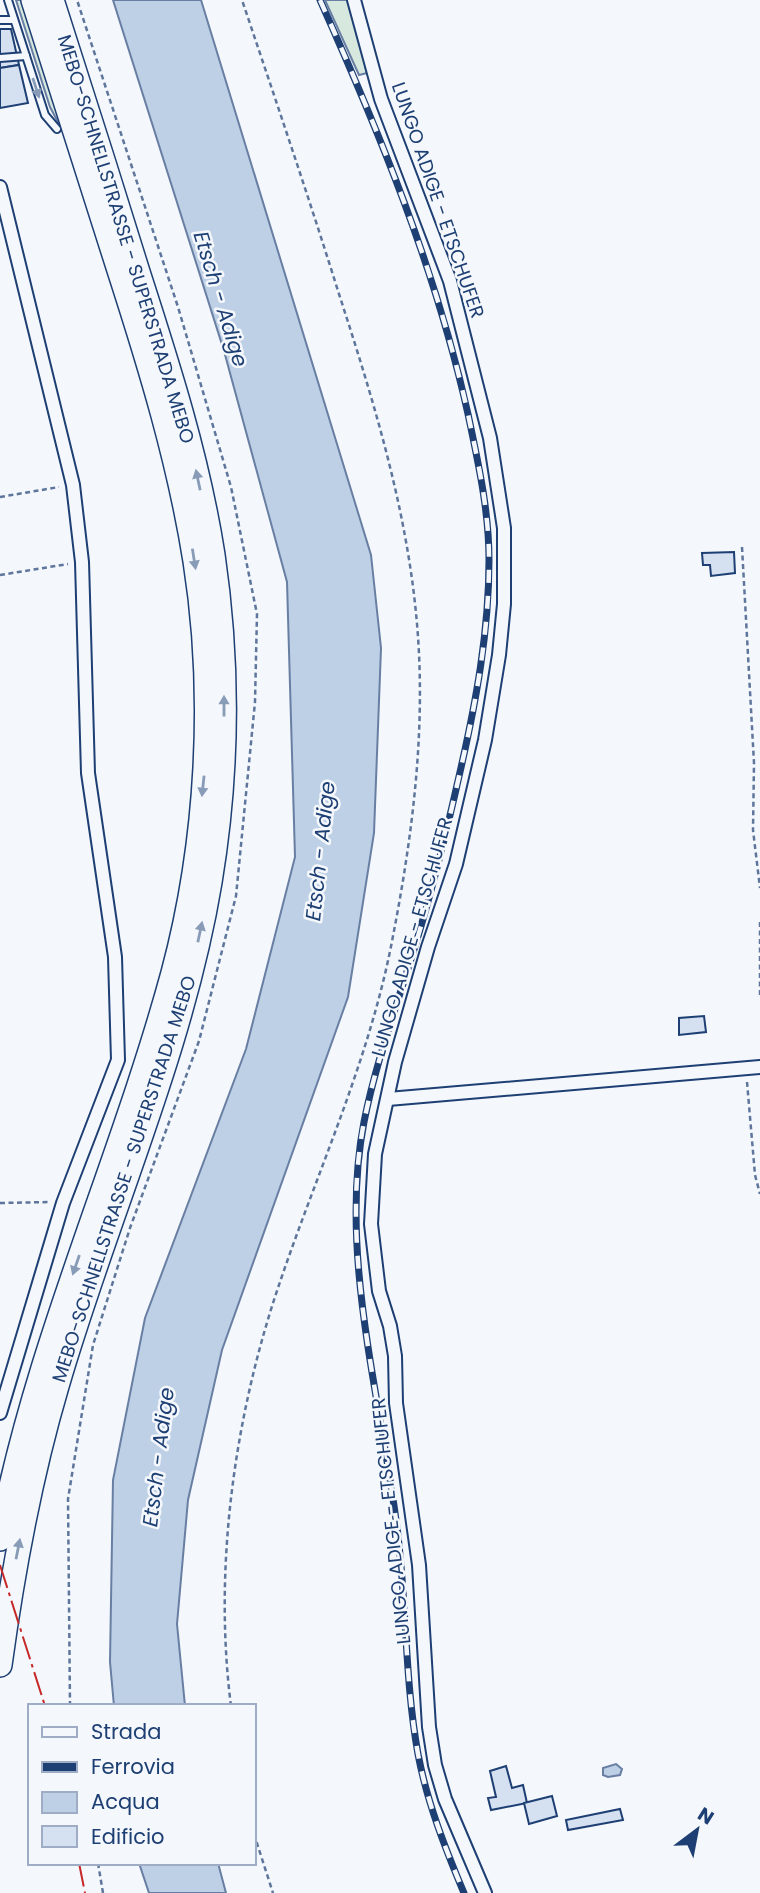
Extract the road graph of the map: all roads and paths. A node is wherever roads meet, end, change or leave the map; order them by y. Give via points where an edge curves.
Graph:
1 (8, 0) edge
2 (33, 0) edge
3 (52, 0) edge
4 (77, 0) edge
5 (242, 0) edge
6 (354, 0) edge
7 (0, 20) edge
8 (14, 20) junction
9 (26, 56) junction
10 (0, 58) edge
11 (57, 129) joint
12 (0, 187) edge
13 (137, 327) junction
14 (73, 485) junction
15 (0, 497) edge
16 (742, 547) dead end
17 (82, 562) junction
18 (0, 575) edge
19 (760, 888) edge
20 (760, 922) edge
21 (760, 995) edge
22 (754, 1068) edge
23 (388, 1099) junction
24 (760, 1194) edge
25 (0, 1203) edge
26 (64, 1203) junction
27 (0, 1413) edge
28 (0, 1539) edge
29 (0, 1665) edge
30 (70, 1704) edge
31 (231, 1704) edge
32 (256, 1840) edge
33 (97, 1865) edge
34 (103, 1893) edge
35 (273, 1893) edge
36 (485, 1893) edge

1 - 8 lane
2 - 13 highway, MEBO-SCHNELLSTRASSE - SUPERSTRADA MEBO
29 -> 3 highway, MEBO-SCHNELLSTRASSE - SUPERSTRADA MEBO via 27,1503 57,1387 186,992 210,883 223,749 219,606 189,441
4 - 30 path via 224,461 257,614 255,702 236,896 199,1041 130,1228 93,1345 68,1499
5 - 31 path via 350,327 393,479 418,636 420,718 409,835 376,1014 280,1282 248,1396 229,1517 226,1612
6 - 23 street, LUNGO ADIGE - ETSCHUFER via 381,99 450,281 490,438 504,528 504,604 485,740 456,864 402,1037
7 - 8 lane
8 - 9 lane
9 - 10 lane
9 -> 11 lane via 45,115
11 - 13 highway via 71,156 113,290
12 - 14 street
13 -> 28 highway, MEBO-SCHNELLSTRASSE - SUPERSTRADA MEBO via 164,416 195,561 203,627 204,778 173,972 38,1379
14 - 15 path
14 - 17 street
16 - 19 path via 754,763 753,830
17 - 18 path
17 - 26 street via 89,773 115,957 118,1060
20 - 21 path
22 - 23 street
22 - 24 path via 747,1090
23 - 36 street, LUNGO ADIGE - ETSCHUFER via 375,1154 371,1224 379,1291 395,1356 396,1402 419,1565 429,1727 445,1799
25 - 26 path
26 - 27 street
32 - 35 path
33 - 34 path

